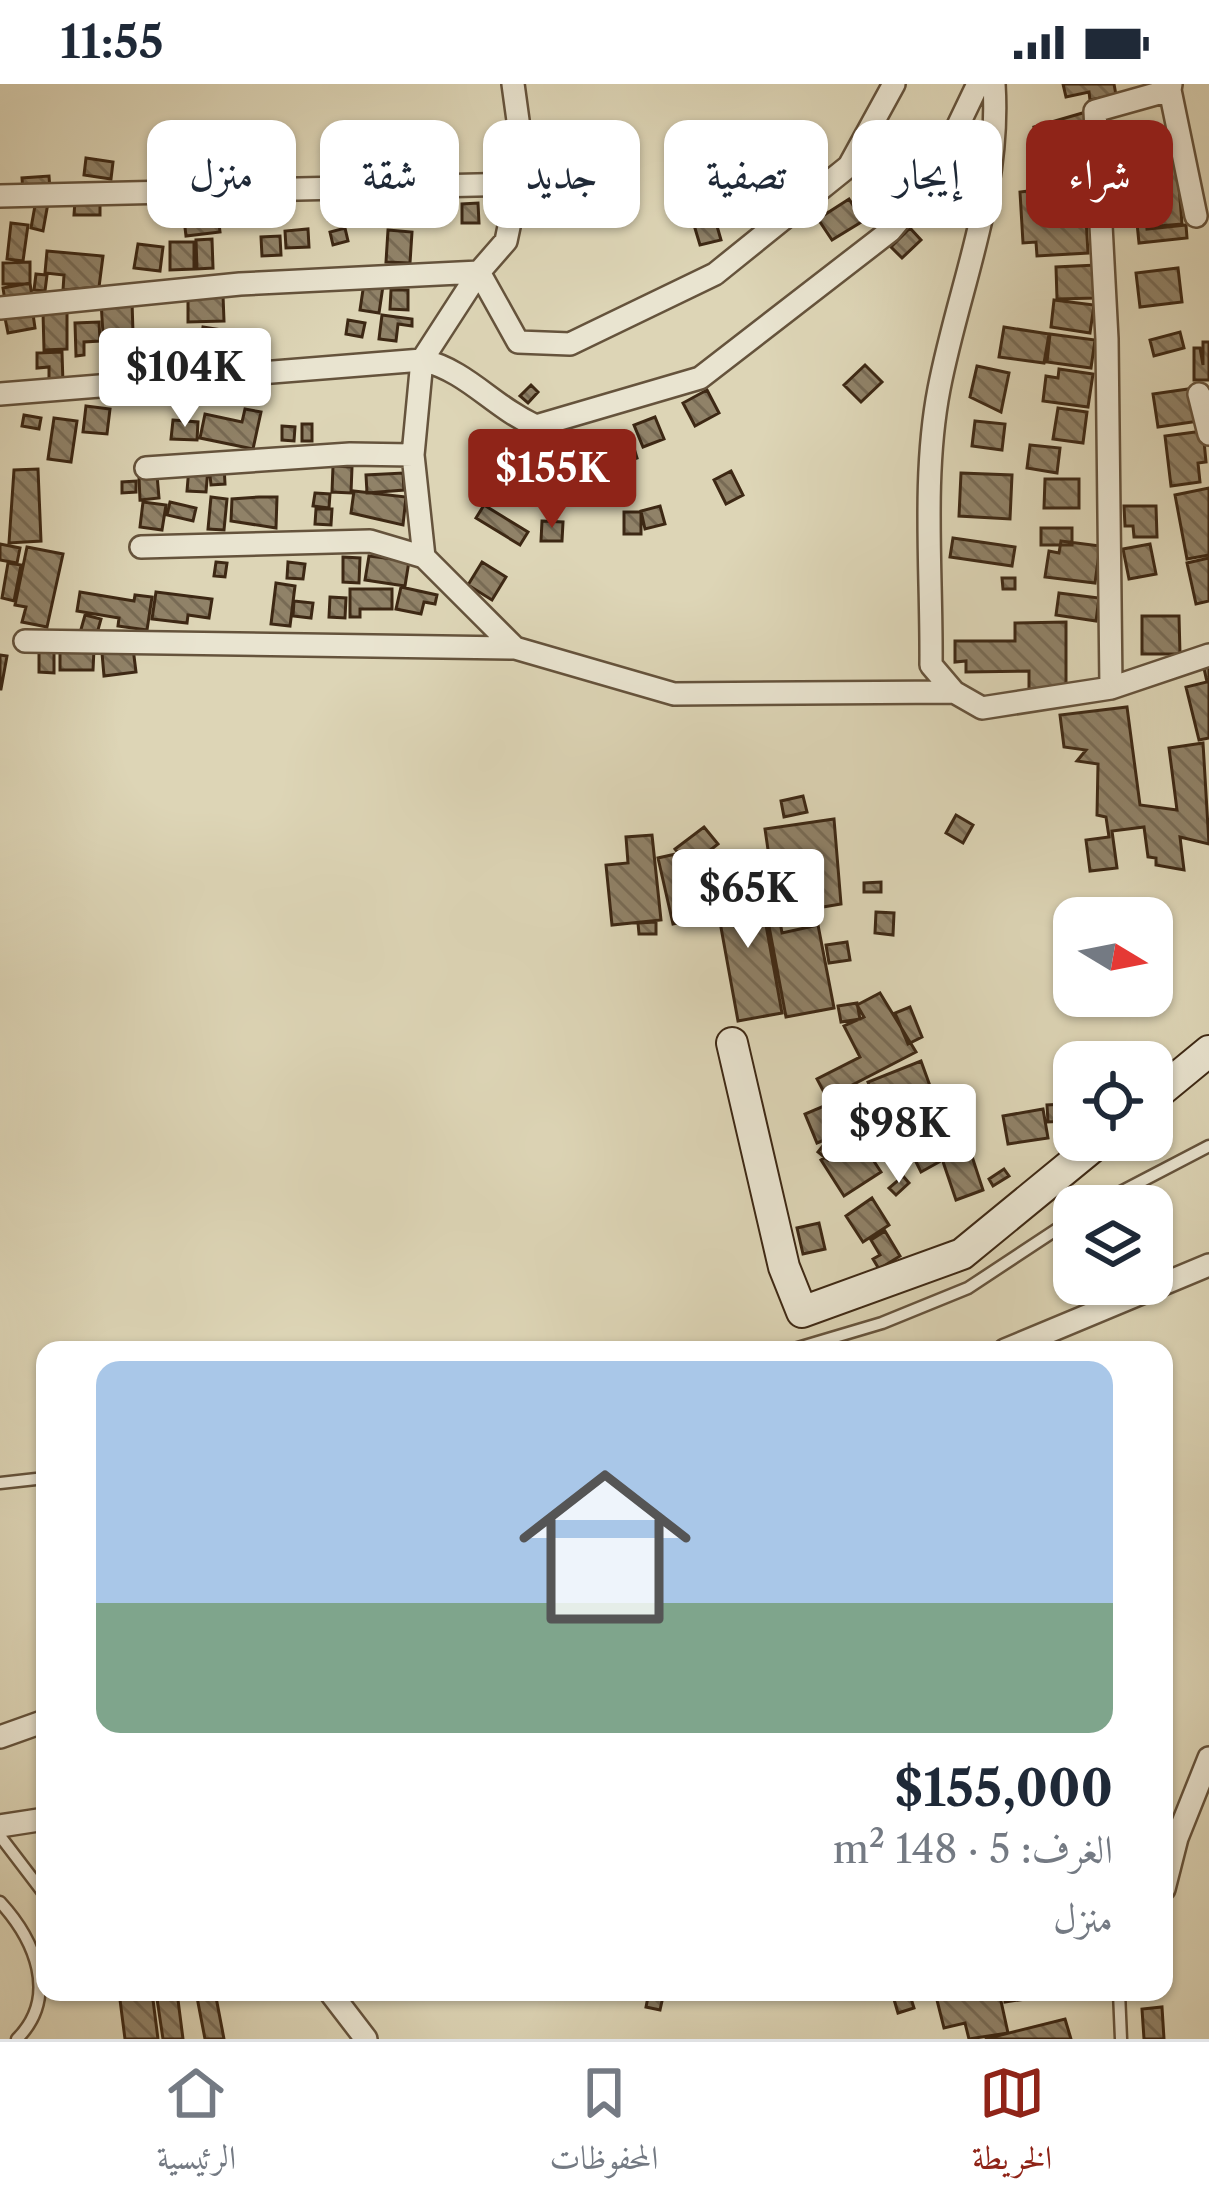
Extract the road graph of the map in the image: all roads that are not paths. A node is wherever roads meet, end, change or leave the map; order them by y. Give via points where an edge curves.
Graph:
1 (514, 84) edge
2 (894, 84) edge
3 (977, 84) edge
4 (994, 84) edge
5 (1171, 87) edge
6 (518, 120) edge
7 (483, 185) edge
8 (0, 196) edge
9 (1196, 216) dead end
10 (509, 228) edge
11 (479, 272) junction
12 (0, 308) edge
13 (422, 360) junction
14 (0, 394) edge
15 (1198, 394) dead end
16 (1209, 434) edge
17 (413, 455) junction
18 (146, 468) dead end
19 (141, 548) dead end
20 (424, 557) junction
21 (25, 641) dead end
22 (515, 648) junction
23 (1209, 655) edge
24 (1111, 688) junction
25 (954, 692) junction
26 (732, 1043) dead end
27 (1209, 1051) edge
28 (1173, 1081) edge
29 (1209, 1145) edge
30 (1075, 1161) edge
31 (1134, 1185) edge
32 (1053, 1233) edge
33 (1209, 1264) edge
34 (821, 1341) edge
35 (1025, 1341) edge
36 (36, 1479) edge
37 (0, 1483) edge
38 (36, 1724) edge
39 (0, 1737) edge
40 (1209, 1758) edge
41 (36, 1820) edge
42 (0, 1826) edge
43 (0, 1836) edge
44 (1173, 1854) edge
45 (36, 1882) edge
46 (0, 1902) edge
47 (36, 1959) edge
48 (36, 1992) edge
49 (337, 2001) edge
50 (1119, 2001) edge
51 (17, 2039) edge
52 (366, 2039) edge
53 (1121, 2039) edge

1 - 6 street
2 - 11 street via 849,166 715,274 570,344 518,342
3 - 13 street via 931,182 890,231 700,378 536,426 455,368
4 - 25 street via 983,214 938,391 934,448 931,664
5 - 9 street
5 - 24 street via 1095,111
7 - 8 street
10 - 11 street
11 - 12 street
11 - 13 street
13 - 14 street
13 - 17 street
15 - 16 street
17 - 18 street
17 - 20 street
19 - 20 street via 370,541
20 - 22 street
21 - 22 street
22 - 25 street via 674,694
23 - 24 street
24 - 25 street via 982,708
26 - 30 street via 784,1267 802,1312 962,1254
27 - 28 street
29 - 31 lane
32 - 34 lane via 968,1288
33 - 35 street
36 - 37 lane
38 - 39 street
40 - 44 street
41 - 42 street
43 - 45 lane
46 - 47 lane via 30,1935
48 - 51 lane via 34,2017
49 - 52 street
50 - 53 lane

